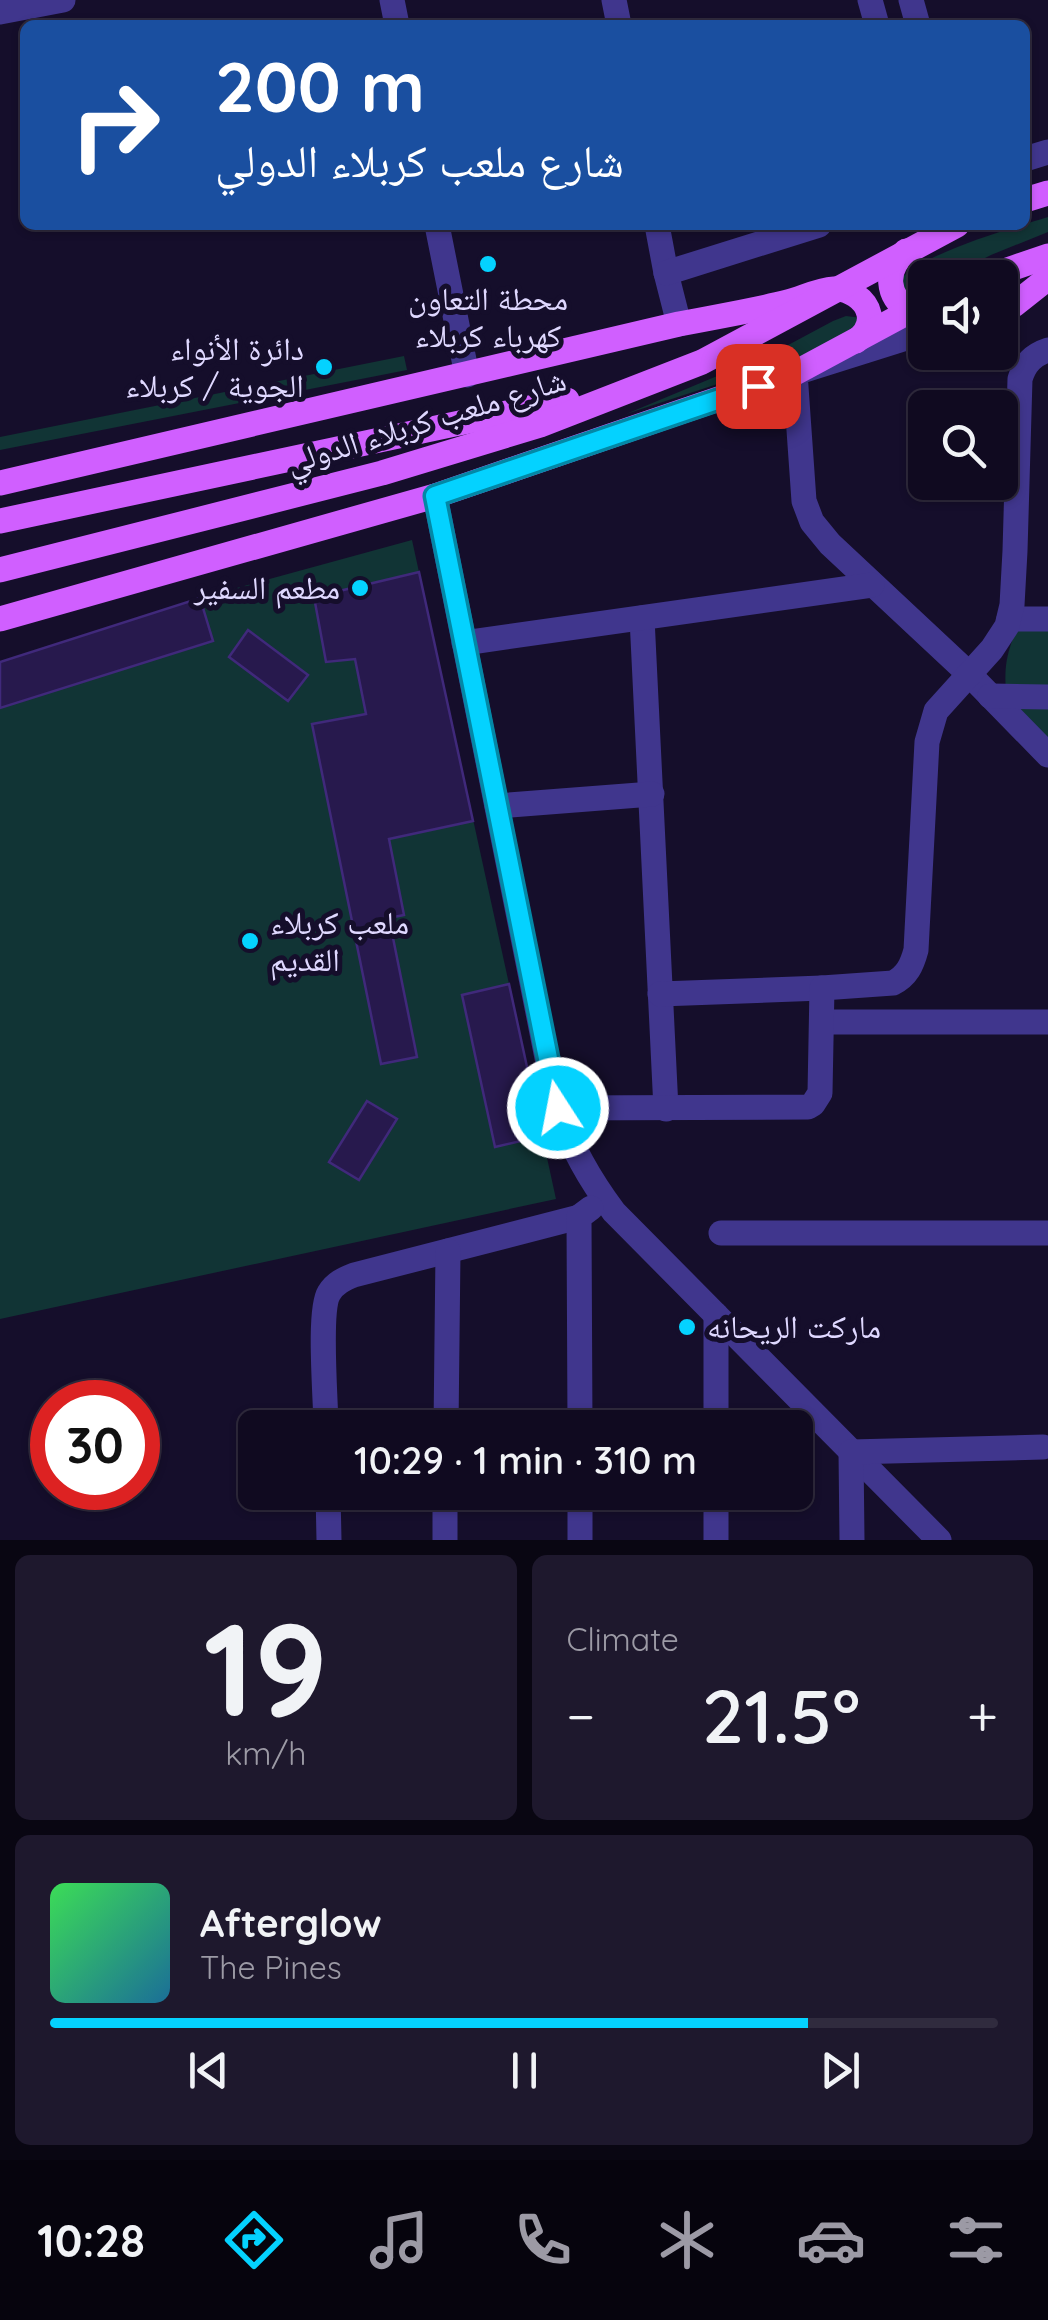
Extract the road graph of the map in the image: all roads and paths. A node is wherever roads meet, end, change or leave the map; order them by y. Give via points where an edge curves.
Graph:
1 (63, 0) edge
2 (0, 12) edge
3 (438, 230) edge
4 (658, 230) edge
5 (803, 230) edge
6 (947, 230) edge
7 (906, 251) junction
8 (1048, 256) edge
9 (1018, 266) edge
10 (666, 273) junction
11 (1048, 278) edge
12 (836, 288) junction
13 (1048, 294) edge
14 (1018, 299) edge
15 (1018, 304) edge
16 (908, 308) edge
17 (908, 321) edge
18 (908, 321) edge
19 (680, 324) junction
20 (855, 342) junction
21 (1048, 350) edge
22 (678, 371) junction
23 (795, 373) junction
24 (467, 375) junction
25 (0, 482) edge
26 (435, 496) junction
27 (0, 521) edge
28 (0, 570) edge
29 (872, 585) junction
30 (642, 618) junction
31 (1009, 618) junction
32 (0, 619) edge
33 (1048, 619) edge
34 (464, 643) junction
35 (968, 673) junction
36 (990, 696) junction
37 (1048, 696) edge
38 (1048, 755) edge
39 (652, 794) junction
40 (498, 806) junction
41 (822, 988) junction
42 (660, 994) junction
43 (822, 1022) junction
44 (1048, 1022) edge
45 (558, 1108) junction
46 (666, 1109) junction
47 (604, 1199) junction
48 (579, 1217) junction
49 (721, 1233) dead end
50 (1048, 1233) edge
51 (448, 1250) junction
52 (716, 1316) junction
53 (326, 1410) edge
54 (446, 1410) edge
55 (580, 1410) edge
56 (716, 1410) edge
57 (1044, 1446) dead end
58 (851, 1452) junction
59 (328, 1510) edge
60 (445, 1510) edge
61 (580, 1510) edge
62 (716, 1510) edge
63 (329, 1540) edge
64 (444, 1540) edge
65 (580, 1540) edge
66 (716, 1540) edge
67 (852, 1540) edge
68 (939, 1540) edge

1 - 2 street
3 - 24 street
4 - 10 street
5 - 10 street
6 - 7 main road, شارع ملعب كربلاء الدولي
7 - 12 main road, شارع ملعب كربلاء الدولي
7 - 16 main road via 889,278 894,298
8 - 9 main road
10 - 19 street
11 - 14 main road
12 - 19 main road
12 - 20 main road via 857,296 869,314
12 - 22 main road, شارع ملعب كربلاء الدولي
13 - 15 street
17 - 20 main road
18 - 23 street
19 - 24 main road
20 - 23 main road
21 - 31 street via 1026,364 1020,379
22 - 27 main road via 553,404
22 - 28 main road, شارع ملعب كربلاء الدولي via 448,454
23 - 26 main road
23 - 29 street via 804,502 830,544
24 - 25 main road
26 - 32 main road
26 - 34 street
29 - 30 street
29 - 35 street
30 - 34 street
30 - 39 street
31 - 33 street
31 - 35 street
34 - 40 street
35 - 36 street
35 - 41 street via 936,711 926,742 911,966 893,983
36 - 37 street
36 - 38 street
39 - 40 street
39 - 42 street
40 - 45 street
41 - 42 street
41 - 43 street
42 - 46 street
43 - 44 street
43 - 46 street via 814,1104
45 - 46 street
45 - 47 street
47 - 48 street
47 - 52 street
48 - 51 street
48 - 55 street
49 - 50 street
51 - 53 street via 354,1274 327,1295
51 - 54 street
52 - 56 street
52 - 58 street
57 - 58 street
58 - 67 street
58 - 68 street
59 - 63 street
60 - 64 street
61 - 65 street
62 - 66 street

